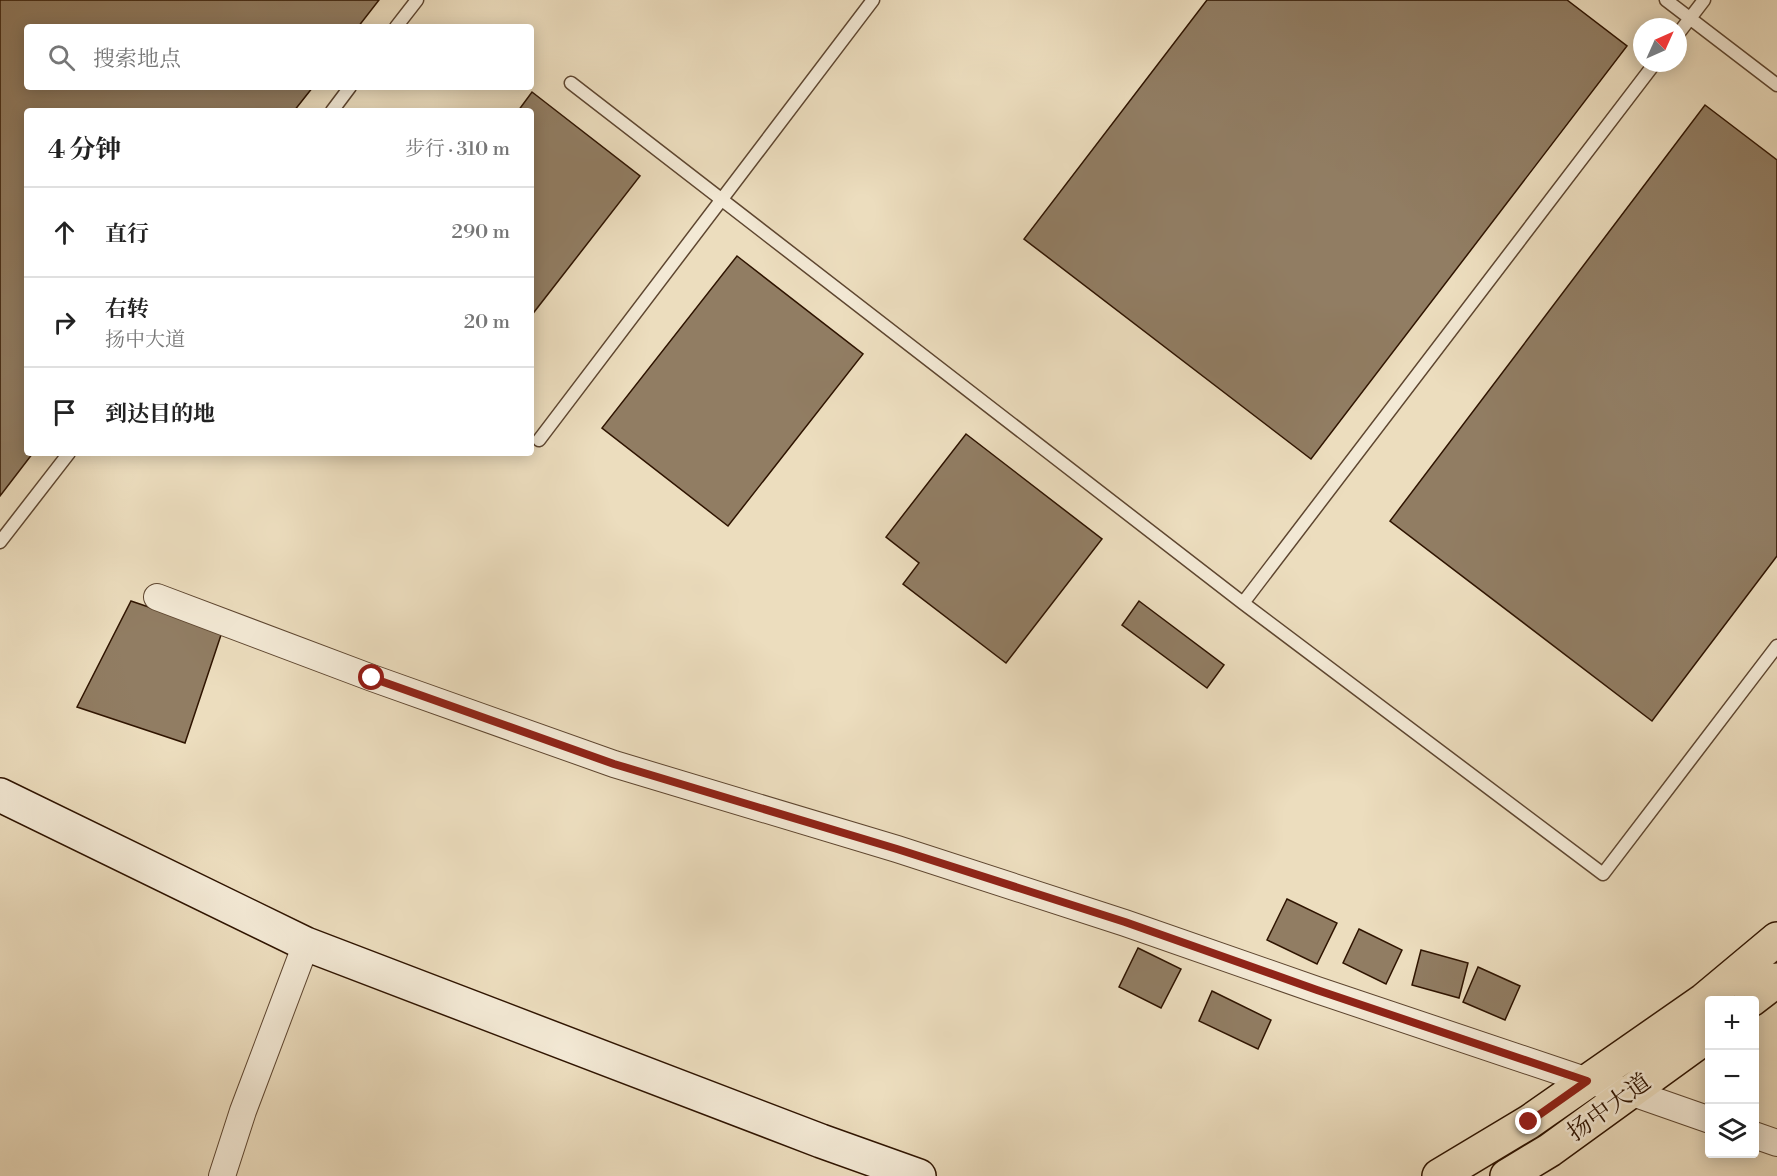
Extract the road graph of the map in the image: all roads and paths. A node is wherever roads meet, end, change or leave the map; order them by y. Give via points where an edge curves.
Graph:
1 (417, 0) edge
2 (873, 0) edge
3 (1666, 0) edge
4 (1704, 0) edge
5 (1690, 18) junction
6 (1687, 22) edge
7 (398, 24) edge
8 (1648, 72) edge
9 (571, 83) dead end
10 (1777, 85) edge
11 (348, 90) edge
12 (334, 108) edge
13 (722, 199) junction
14 (539, 440) dead end
15 (67, 456) edge
16 (0, 542) edge
17 (157, 597) dead end
18 (1243, 603) junction
19 (1777, 646) edge
20 (0, 795) edge
21 (1777, 939) edge
22 (306, 944) junction
23 (1777, 980) edge
24 (1756, 996) edge
25 (1705, 1038) edge
26 (1587, 1081) junction
27 (1630, 1092) junction
28 (1705, 1118) edge
29 (1759, 1136) edge
30 (1777, 1143) edge
31 (222, 1176) edge
32 (919, 1176) edge
33 (1438, 1176) edge
34 (1507, 1176) edge

1 - 7 lane
2 - 13 lane
3 - 5 lane
4 - 5 lane
5 - 6 lane
5 - 10 lane
8 - 18 lane
9 - 13 lane
11 - 12 lane
13 - 14 lane
13 - 18 lane
15 - 16 lane
17 - 26 street via 614,764 1125,922
18 - 19 lane via 1603,874
20 - 22 street
21 - 26 main road, 扬中大道 via 1704,1000
22 - 31 street
22 - 32 street
23 - 24 main road
25 - 27 main road, 扬中大道
26 - 27 street
26 - 33 main road, 扬中大道 via 1529,1122
27 - 28 street
27 - 34 main road, 扬中大道
29 - 30 street

